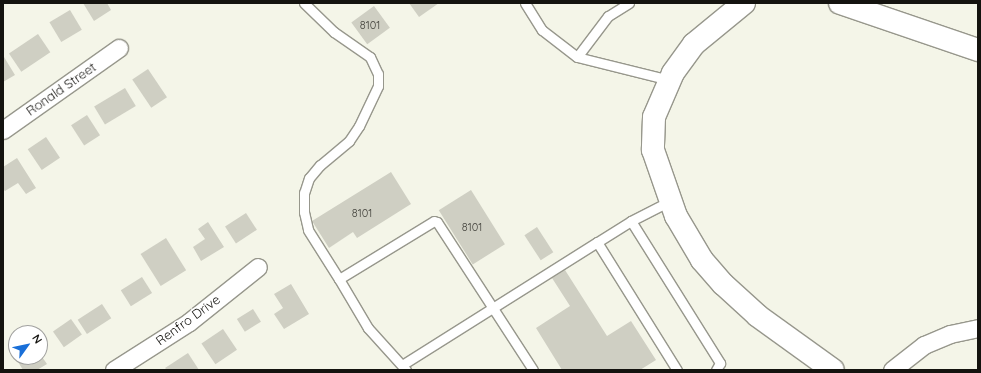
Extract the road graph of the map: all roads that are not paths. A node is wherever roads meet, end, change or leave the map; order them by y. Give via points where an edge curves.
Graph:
1 (304, 3) edge
2 (525, 3) edge
3 (629, 3) edge
4 (744, 3) edge
5 (840, 3) edge
6 (119, 48) dead end
7 (978, 50) edge
8 (577, 57) junction
9 (669, 80) junction
10 (3, 130) edge
11 (670, 201) junction
12 (631, 221) junction
13 (597, 242) junction
14 (258, 267) dead end
15 (339, 279) junction
16 (493, 307) junction
17 (978, 328) edge
18 (404, 367) edge
19 (114, 370) edge
20 (534, 370) edge
21 (677, 370) edge
22 (716, 370) edge
23 (833, 370) edge
24 (892, 370) edge

1 - 15 lane via 334,32 370,57 377,67 378,86 359,126 349,141 320,165 309,178 304,193 304,212 308,230
2 - 8 lane via 542,30
3 - 8 lane via 608,16
4 - 9 street via 694,44
5 - 7 street
6 - 10 street, Ronald Street
8 - 9 lane
9 - 11 street via 654,116 653,150
11 - 12 lane
11 - 23 street via 702,260 723,284 758,316
12 - 13 lane
12 - 22 lane via 720,363
13 - 16 lane
13 - 21 lane
14 - 19 street, Renfro Drive via 189,322
15 - 16 lane via 434,221
15 - 18 lane via 368,328
16 - 18 lane
16 - 20 lane
17 - 24 street via 950,334 924,345

